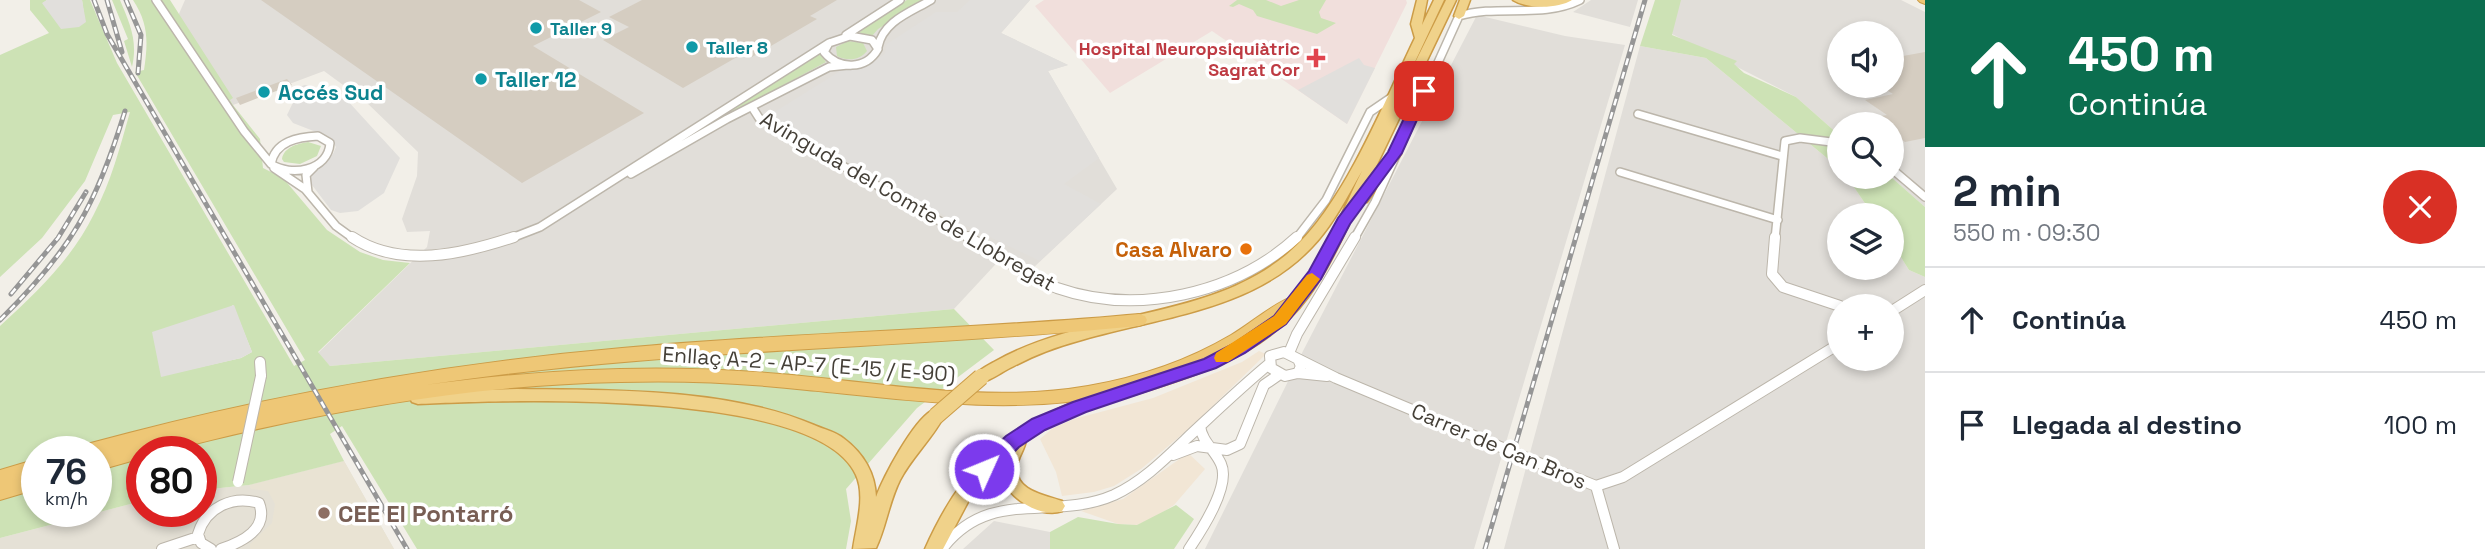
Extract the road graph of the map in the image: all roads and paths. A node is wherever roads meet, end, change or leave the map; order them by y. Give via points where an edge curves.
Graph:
1 (156, 0) edge
2 (900, 0) edge
3 (931, 0) edge
4 (1422, 0) edge
5 (1428, 0) edge
6 (1439, 0) edge
7 (1451, 0) edge
8 (1465, 0) edge
9 (1518, 0) edge
10 (1567, 0) edge
11 (1580, 0) edge
12 (1459, 16) junction
13 (1417, 18) junction
14 (842, 37) junction
15 (1420, 38) junction
16 (830, 43) junction
17 (878, 49) junction
18 (849, 65) junction
19 (1392, 97) junction
20 (752, 107) junction
21 (1638, 114) dead end
22 (254, 142) junction
23 (1827, 142) edge
24 (284, 144) junction
25 (1395, 153) junction
26 (1782, 156) junction
27 (323, 160) junction
28 (272, 166) junction
29 (1620, 172) dead end
30 (1904, 179) edge
31 (308, 192) junction
32 (596, 193) junction
33 (1925, 197) edge
34 (1778, 220) junction
35 (1344, 222) junction
36 (1925, 290) edge
37 (1294, 302) junction
38 (1827, 302) edge
39 (1904, 303) edge
40 (1139, 320) junction
41 (1827, 351) edge
42 (1294, 356) junction
43 (260, 362) dead end
44 (1269, 364) junction
45 (1298, 373) junction
46 (1280, 374) junction
47 (1335, 378) junction
48 (378, 400) junction
49 (1200, 426) junction
50 (1026, 432) junction
51 (112, 444) edge
52 (1208, 447) junction
53 (1168, 457) junction
54 (112, 459) edge
55 (21, 472) edge
56 (0, 478) edge
57 (21, 486) edge
58 (1596, 486) junction
59 (0, 492) edge
60 (233, 499) junction
61 (1056, 506) junction
62 (198, 537) junction
63 (227, 548) edge
64 (162, 549) edge
65 (211, 549) edge
66 (862, 549) edge
67 (869, 549) edge
68 (933, 549) edge
69 (942, 549) edge
70 (1189, 549) edge
71 (1614, 549) edge

1 - 22 street
2 - 14 street
3 - 17 street via 880,34
4 - 13 highway
5 - 13 highway
6 - 15 highway
7 - 35 highway
8 - 12 highway
9 - 10 highway
11 - 12 street via 1554,8 1481,5
12 - 25 street
13 - 15 highway
14 - 16 street
14 - 17 street via 872,40
15 - 19 highway
16 - 18 street via 824,52 827,57
16 - 32 street
17 - 18 street via 866,62
18 - 20 street via 829,67
19 - 20 street, Avinguda del Comte de Llobregat via 1371,110 1321,210 1292,246 1243,274 1195,292 1143,301 1097,300 1055,287 759,118
19 - 40 highway via 1348,184 1302,249 1276,270 1220,298
20 - 32 street
21 - 26 street
22 - 24 street
22 - 28 street
23 - 26 street via 1790,139 1785,141
24 - 27 street via 310,136 326,139 331,148
24 - 28 street via 272,154
25 - 35 highway
25 - 42 street via 1375,202 1297,334
26 - 34 street
27 - 28 street via 297,170
27 - 31 street via 306,175
28 - 31 street
29 - 34 street
30 - 33 street
31 - 32 street via 351,238 383,250 425,256 474,250 519,237
34 - 38 street via 1772,274 1783,287
35 - 37 highway
36 - 39 street
37 - 48 highway, Enllaç A-2 - AP-7 (E-15 / E-90) via 1249,334 1196,362 1124,386 1068,396 953,396 712,376 594,376
37 - 50 highway via 1262,334 1210,364 1080,407
40 - 51 highway, Enllaç A-2 - AP-7 (E-15 / E-90) via 1042,330 701,348 467,372 272,405
40 - 67 highway, bridge via 1041,345 1011,358 936,415 894,475
41 - 58 street, Carrer de Can Bros via 1658,457
42 - 44 street via 1274,353
42 - 45 street via 1301,366
42 - 47 street, Carrer de Can Bros
43 - 60 street, bridge via 261,376
44 - 46 street
44 - 49 street
45 - 46 street
45 - 47 street, Carrer de Can Bros
46 - 52 street via 1264,385 1240,444 1227,450
47 - 58 street, Carrer de Can Bros, bridge
48 - 54 highway, Enllaç A-2 - AP-7 (E-15 / E-90) via 232,427
48 - 66 highway via 502,393 614,395 727,409 793,424 828,436 862,468 867,488
49 - 52 street
49 - 53 street
50 - 61 highway via 1009,459 1010,481 1027,497
50 - 68 highway via 994,458 963,494
52 - 53 street via 1190,447
52 - 70 street via 1222,465 1224,483
53 - 61 street via 1117,494
55 - 56 highway
57 - 59 highway
58 - 71 street
60 - 62 street via 207,516
60 - 63 street via 252,499 259,503 263,516 252,534
61 - 69 street via 973,519
62 - 64 street
62 - 65 street

